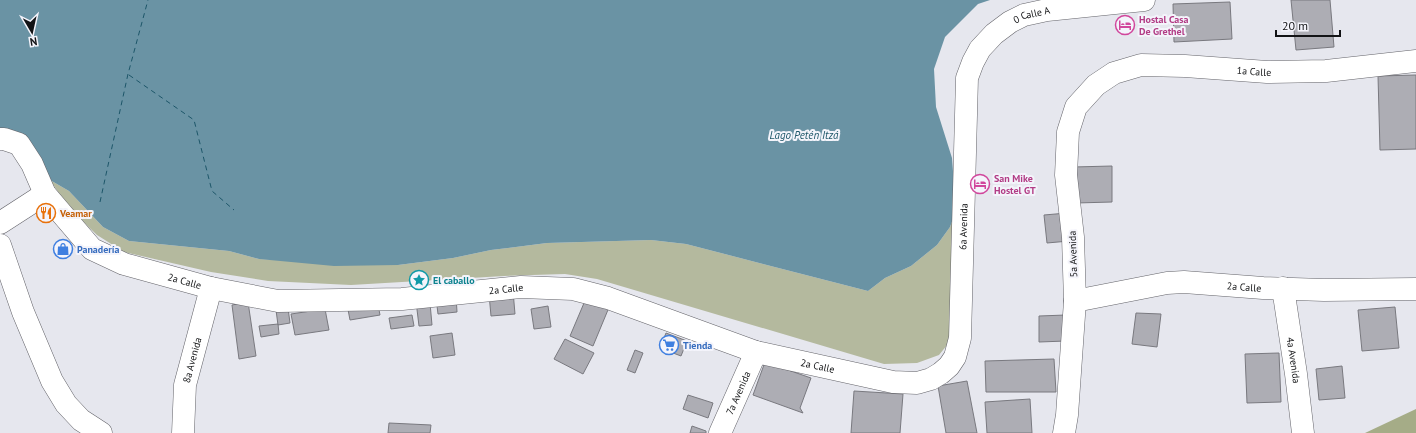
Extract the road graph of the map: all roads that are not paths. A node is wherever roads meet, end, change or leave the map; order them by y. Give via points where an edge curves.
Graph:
1 (1144, 0) edge
2 (994, 34) joint
3 (1416, 61) edge
4 (1096, 85) joint
5 (0, 139) edge
6 (45, 194) junction
7 (0, 223) edge
8 (0, 246) edge
9 (211, 288) junction
10 (1283, 288) junction
11 (1416, 289) edge
12 (1075, 301) junction
13 (756, 352) junction
14 (941, 373) joint
15 (101, 433) edge
16 (183, 433) edge
17 (720, 433) edge
18 (1064, 433) edge
19 (1303, 433) edge

1 - 2 street, 0 Calle A via 1047,10 1024,15
2 - 14 street, 6a Avenida via 980,49 967,78 960,338 956,357
3 - 4 street, 1a Calle via 1326,71 1267,72 1141,65 1114,73
4 - 12 street, 5a Avenida via 1076,107 1068,132 1066,175 1073,237
5 - 6 street, 2a Calle via 19,144 32,164
6 - 7 street
6 - 9 street, 2a Calle via 92,249 124,264
8 - 15 street via 23,312 52,381 66,404 81,420
9 - 13 street, 2a Calle via 278,301 402,299 521,286 573,290 608,298
9 - 16 street, 8a Avenida via 185,385
10 - 11 street, 2a Calle
10 - 12 street, 2a Calle via 1167,283
10 - 19 street, 4a Avenida
12 - 18 street, 5a Avenida
13 - 14 street, 2a Calle via 893,382 917,383
13 - 17 street, 7a Avenida

